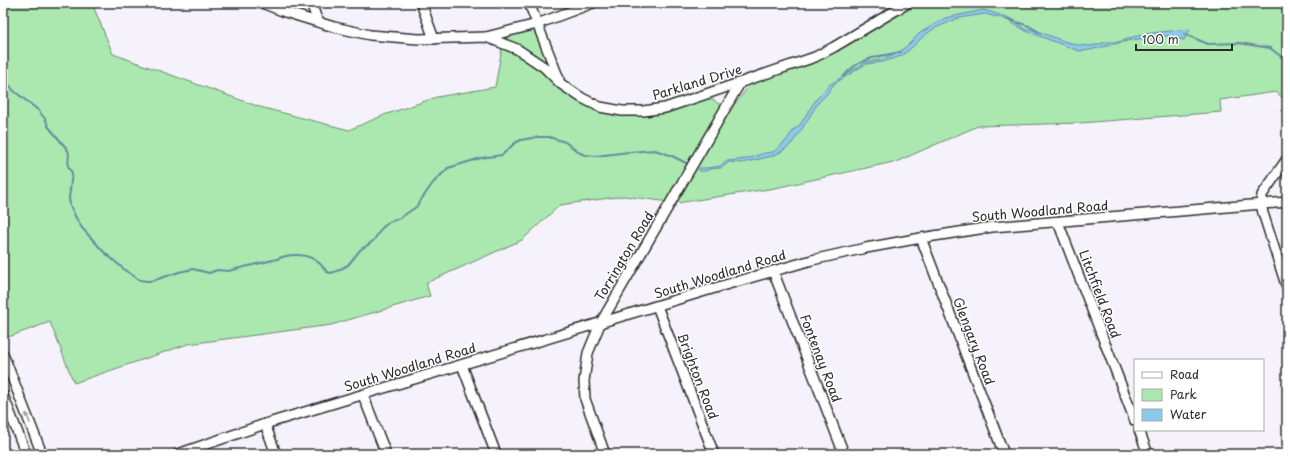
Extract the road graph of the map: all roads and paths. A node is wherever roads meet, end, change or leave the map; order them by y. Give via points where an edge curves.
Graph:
1 (262, 3) edge
2 (311, 3) edge
3 (420, 3) edge
4 (529, 3) edge
5 (593, 3) edge
6 (908, 3) edge
7 (318, 22) junction
8 (537, 24) junction
9 (486, 36) junction
10 (434, 39) junction
11 (740, 83) junction
12 (561, 84) junction
13 (1287, 159) edge
14 (1287, 202) edge
15 (1261, 204) junction
16 (1058, 222) junction
17 (921, 238) junction
18 (773, 271) junction
19 (1287, 288) edge
20 (657, 306) junction
21 (600, 324) junction
22 (3, 354) edge
23 (462, 364) junction
24 (363, 394) junction
25 (3, 395) edge
26 (1134, 417) edge
27 (265, 424) junction
28 (1139, 431) edge
29 (26, 454) edge
30 (42, 454) edge
31 (178, 454) edge
32 (276, 454) edge
33 (386, 454) edge
34 (496, 454) edge
35 (605, 454) edge
36 (714, 454) edge
37 (844, 454) edge
38 (1004, 454) edge
39 (1148, 454) edge

1 - 7 street, Parkland Drive
2 - 7 street
3 - 10 street
4 - 8 street
5 - 8 street
6 - 11 street, Parkland Drive via 815,57
7 - 10 street, Parkland Drive via 370,35
8 - 9 street
8 - 12 street
9 - 10 street, Parkland Drive
9 - 12 street, Parkland Drive via 518,49 544,66
11 - 12 street, Parkland Drive via 665,108 622,112 600,107
11 - 21 street, Torrington Road
13 - 15 street via 1264,192
14 - 15 street, South Woodland Road
15 - 16 street, South Woodland Road
15 - 19 street
16 - 17 street, South Woodland Road via 992,227
16 - 26 street, Litchfield Road
17 - 18 street, South Woodland Road via 812,260
17 - 38 street, Glengary Road
18 - 20 street, South Woodland Road
18 - 37 street, Fontenay Road
20 - 21 street, South Woodland Road
20 - 36 street, Brighton Road
21 - 23 street, South Woodland Road
21 - 35 street, Torrington Road via 588,353 584,391 587,407
30 -> 22 street
23 - 24 street, South Woodland Road
23 - 34 street
24 - 27 street, South Woodland Road
24 - 33 street
25 - 29 street
27 - 31 street, South Woodland Road
27 - 32 street
28 - 39 street

